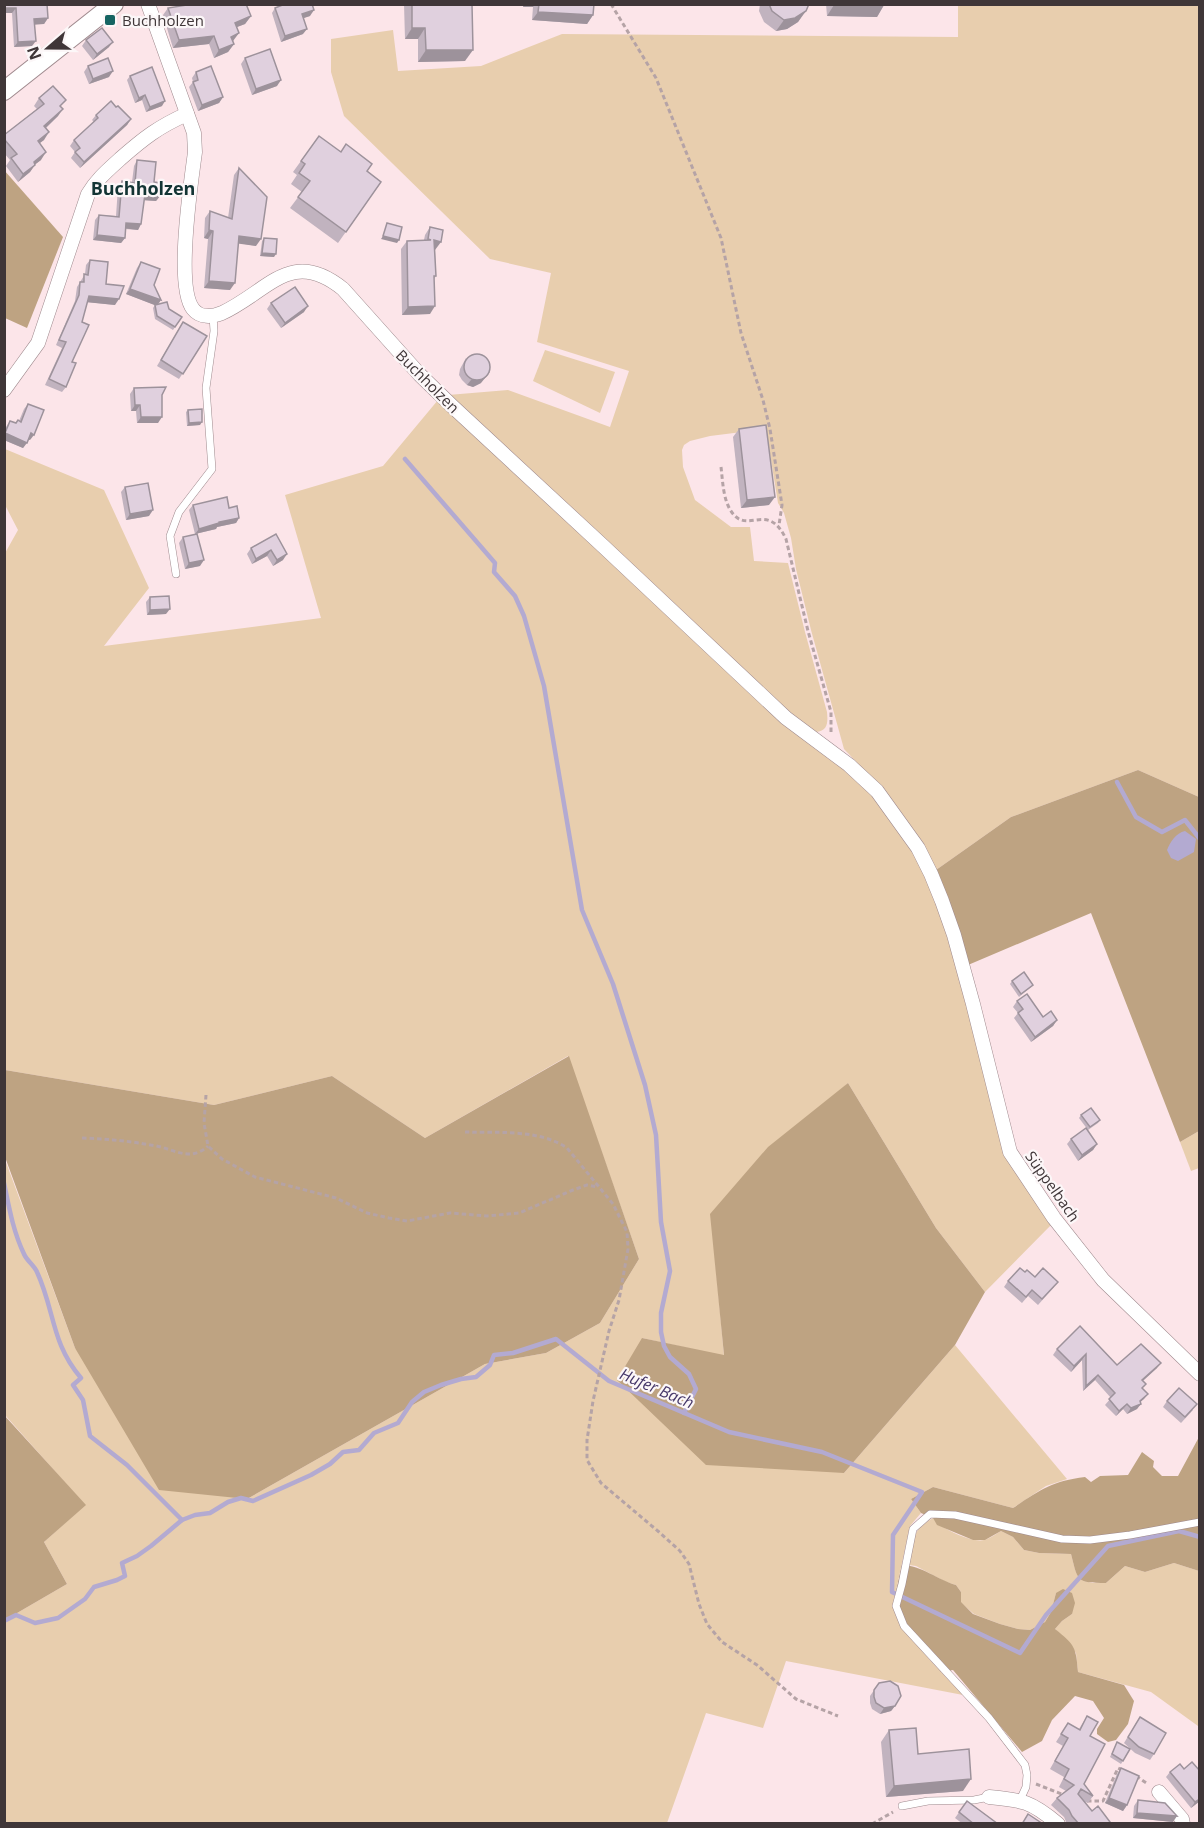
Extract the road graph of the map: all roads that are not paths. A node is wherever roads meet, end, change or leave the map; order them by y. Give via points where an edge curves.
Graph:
1 (114, 4) edge
2 (148, 4) edge
3 (4, 91) edge
4 (187, 114) junction
5 (213, 316) junction
6 (4, 390) edge
7 (176, 574) dead end
8 (826, 747) joint
9 (1200, 1374) edge
10 (1200, 1522) edge
11 (1159, 1791) road end
12 (989, 1797) joint
13 (1020, 1800) junction
14 (902, 1806) road end
15 (1058, 1824) edge
16 (1183, 1824) edge

1 - 3 street
2 - 4 street
4 - 5 street via 195,152 186,286 193,309 201,315
4 - 6 street via 146,136 96,181 88,194 38,343
5 - 7 lane via 206,388 212,469 179,512 170,536
5 - 8 street, Buchholzen via 291,273 305,271 326,276 428,383 786,718
8 - 9 street, Süppelbach via 877,791 932,874 954,935 1010,1152 1054,1218 1103,1280
10 - 13 lane via 1090,1540 1062,1539 955,1515 930,1514 913,1529 896,1606 904,1626 1025,1765 1026,1787
11 - 16 street
12 - 13 street
12 - 14 lane
13 - 15 street

